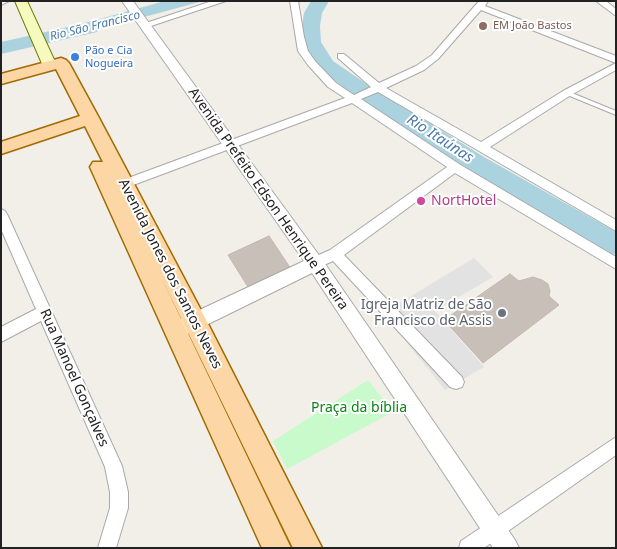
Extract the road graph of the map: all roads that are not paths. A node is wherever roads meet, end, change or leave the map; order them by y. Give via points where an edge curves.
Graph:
1 (21, 1) edge
2 (33, 1) edge
3 (222, 1) edge
4 (294, 1) edge
5 (600, 1) edge
6 (481, 4) edge
7 (130, 5) edge
8 (616, 13) edge
9 (143, 23) junction
10 (40, 31) junction
11 (341, 56) dead end
12 (616, 60) edge
13 (55, 64) junction
14 (616, 66) edge
15 (1, 79) edge
16 (376, 89) junction
17 (566, 93) junction
18 (355, 98) junction
19 (616, 113) edge
20 (84, 120) junction
21 (228, 145) junction
22 (1, 148) edge
23 (480, 148) junction
24 (455, 167) junction
25 (117, 187) junction
26 (1, 214) edge
27 (616, 226) edge
28 (335, 254) junction
29 (315, 263) junction
30 (616, 264) edge
31 (45, 312) junction
32 (185, 326) junction
33 (1, 336) edge
34 (456, 382) dead end
35 (616, 446) edge
36 (494, 529) junction
37 (281, 535) edge
38 (107, 548) edge
39 (308, 548) edge
40 (468, 548) edge
41 (507, 548) edge

1 - 10 main road, Avenida Jones dos Santos Neves
2 - 10 main road, Avenida Jones dos Santos Neves
3 - 9 street
4 - 18 street via 299,37 306,57 332,85
5 - 8 street
6 - 12 street
6 - 16 street via 435,57 420,68
7 - 9 street, Avenida Prefeito Edson Henrique Pereira
9 - 21 street, Avenida Prefeito Edson Henrique Pereira
10 - 13 main road, Avenida Jones dos Santos Neves
11 - 16 street
13 - 15 main road
13 - 20 main road, Avenida Jones dos Santos Neves
14 - 17 street
16 - 18 street
16 - 23 street
17 - 19 lane
17 - 23 street
18 - 21 street
18 - 24 street
20 - 22 main road
20 - 25 main road, Avenida Jones dos Santos Neves
21 - 25 street
21 - 29 street, Avenida Prefeito Edson Henrique Pereira
23 - 27 street
24 - 28 street
24 - 30 street
25 - 32 main road, Avenida Jones dos Santos Neves
26 - 31 street, Rua Manoel Gonçalves
28 - 29 street
28 - 34 street
29 - 32 street
29 - 36 street, Avenida Prefeito Edson Henrique Pereira
31 - 33 street
31 - 38 street, Rua Manoel Gonçalves via 116,477 119,508
32 - 37 main road, Avenida Jones dos Santos Neves
35 - 36 street
36 - 40 street
36 - 41 street, Avenida Prefeito Edson Henrique Pereira
37 - 39 main road, Avenida Jones dos Santos Neves

